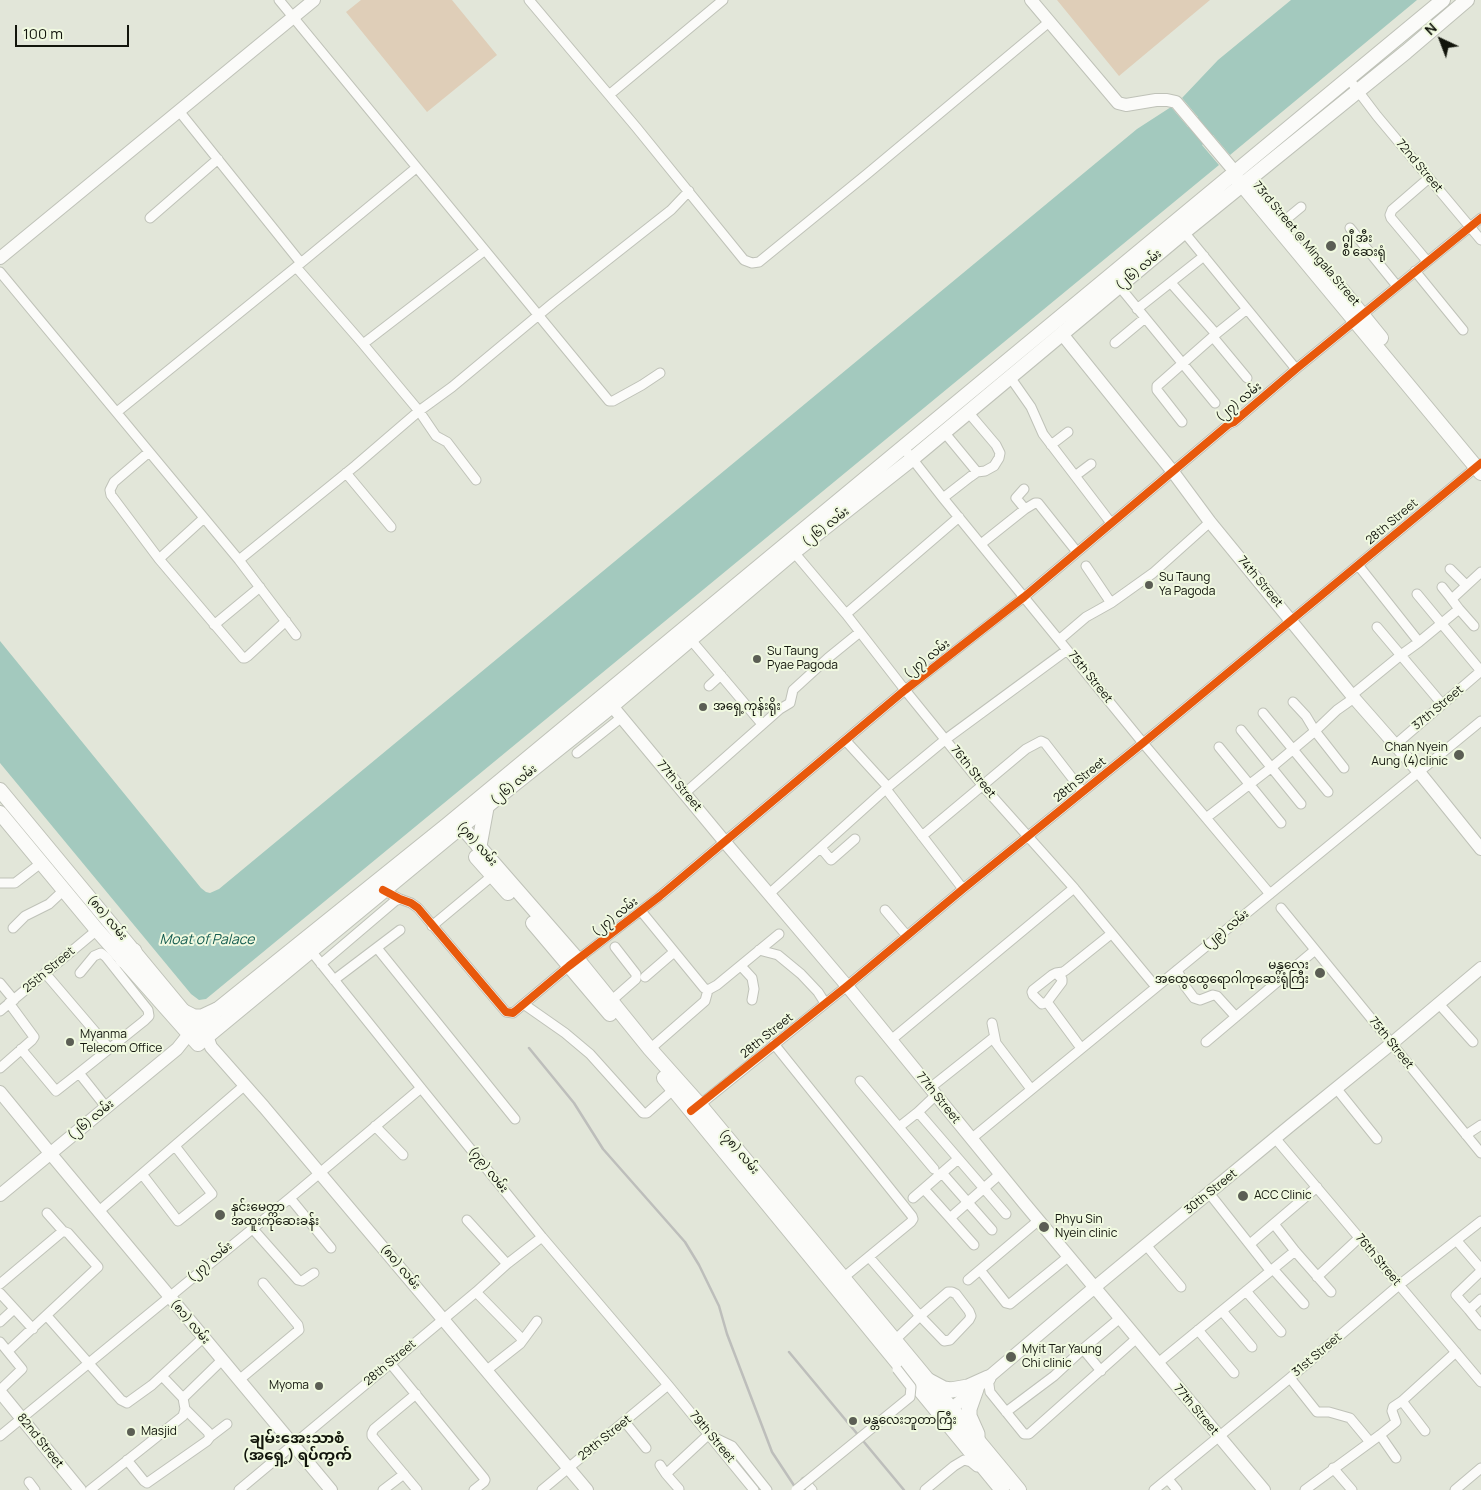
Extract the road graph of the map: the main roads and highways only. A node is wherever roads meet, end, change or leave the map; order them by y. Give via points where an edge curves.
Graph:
1 (1443, 0) edge
2 (1467, 0) edge
3 (1232, 167) junction
4 (1246, 182) junction
5 (1359, 318) junction
6 (1480, 466) edge
7 (790, 548) junction
8 (0, 790) edge
9 (486, 808) junction
10 (0, 813) edge
11 (454, 825) junction
12 (479, 846) junction
13 (128, 955) junction
14 (574, 963) junction
15 (217, 1010) junction
16 (184, 1012) junction
17 (198, 1039) junction
18 (696, 1108) junction
19 (988, 1378) road end
20 (928, 1381) junction
21 (976, 1388) road end
22 (947, 1413) junction
23 (977, 1439) junction
24 (1002, 1490) edge
25 (1019, 1490) edge

1 - 3 main road, (၂၆) လမ်း via 1349,79
2 - 4 main road, (၂၆) လမ်း
3 - 4 main road, 73rd Street @ Mingala Street
3 - 7 main road, (၂၆) လမ်း via 903,447
4 - 5 main road, 73rd Street @ Mingala Street
4 - 5 main road, 73rd Street @ Mingala Street via 1284,221
4 - 7 main road, (၂၆) လမ်း via 912,459
5 - 6 main road, 73rd Street @ Mingala Street
7 - 9 main road, (၂၆) လမ်း via 692,640
7 - 11 main road, (၂၆) လမ်း
8 - 13 main road, (၈၀) လမ်း
9 - 11 main road, (၂၆) လမ်း
9 - 12 highway
10 - 13 main road, (၈၀) လမ်း via 98,930
11 - 12 main road, (၇၈) လမ်း
11 - 14 main road, (၇၈) လမ်း via 492,876
11 - 15 main road, (၂၆) လမ်း
11 - 17 main road, (၂၆) လမ်း via 384,890
12 - 14 main road, (၇၈) လမ်း
13 - 16 main road, (၈၀) လမ်း
13 - 17 main road, (၈၀) လမ်း
14 - 18 main road, (၇၈) လမ်း via 611,1001
14 - 18 main road, (၇၈) လမ်း via 674,1090
15 - 16 highway via 202,1017
15 - 17 main road, (၂၆) လမ်း
16 - 17 main road, (၈၀) လမ်း
18 - 20 main road, (၇၈) လမ်း via 896,1339
18 - 22 main road, (၇၈) လမ်း via 867,1325
19 - 20 highway via 951,1390
20 - 22 main road, (၇၈) လမ်း
21 - 23 highway via 969,1416
22 - 23 main road, (၇၈) လမ်း
22 - 24 main road, (၇၈) လမ်း
23 - 25 main road, (၇၈) လမ်း

